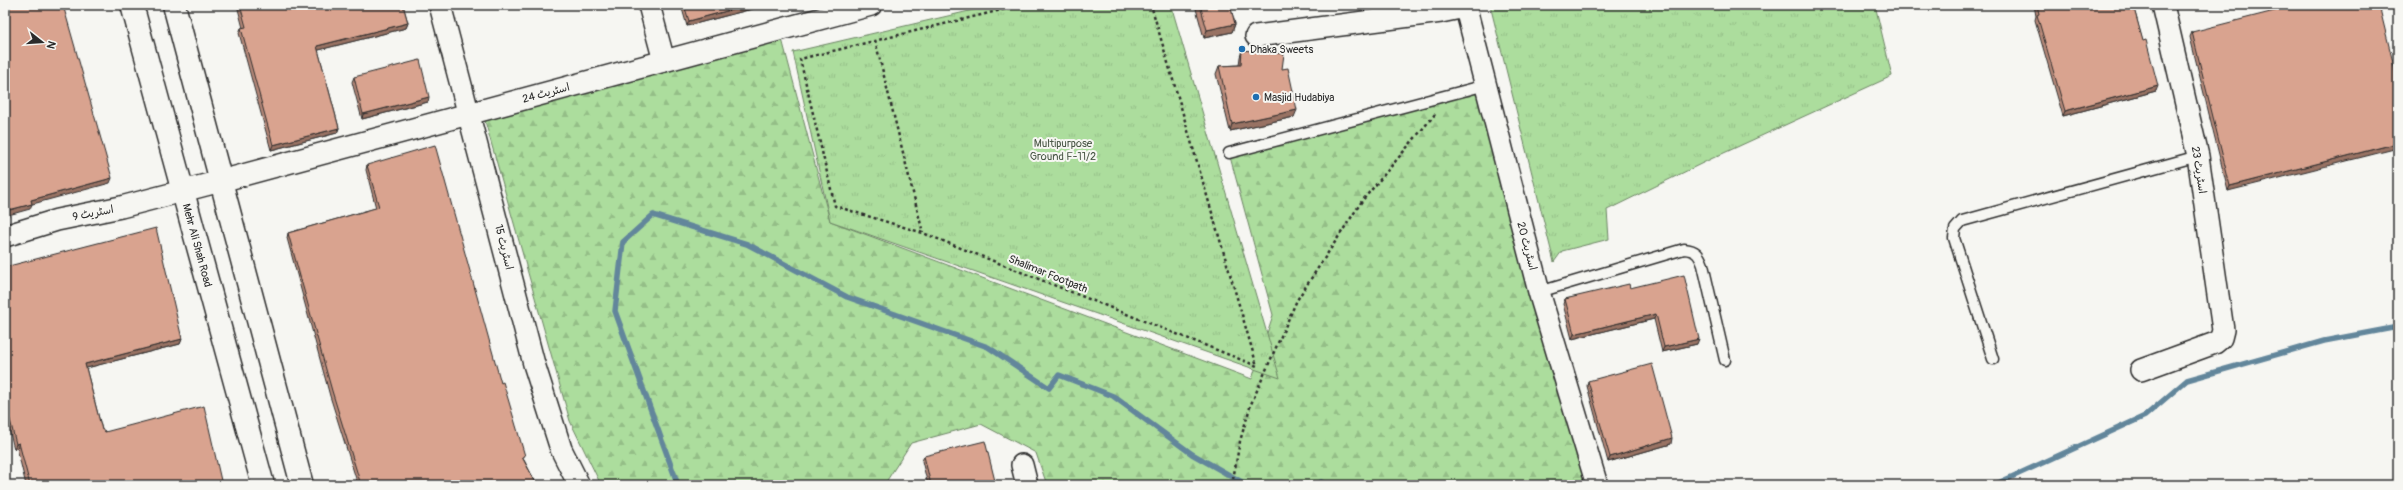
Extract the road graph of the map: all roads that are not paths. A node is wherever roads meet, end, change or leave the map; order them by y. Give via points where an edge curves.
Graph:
1 (132, 5) edge
2 (174, 5) edge
3 (440, 5) edge
4 (649, 5) edge
5 (870, 5) edge
6 (2163, 5) edge
7 (1465, 6) edge
8 (1256, 36) dead end
9 (664, 61) junction
10 (1486, 85) junction
11 (470, 114) junction
12 (1229, 153) dead end
13 (2198, 156) junction
14 (221, 181) junction
15 (182, 190) junction
16 (5, 236) edge
17 (1539, 292) junction
18 (1992, 358) dead end
19 (1725, 360) dead end
20 (2141, 370) dead end
21 (264, 485) edge
22 (302, 485) edge
23 (579, 485) edge
24 (1597, 485) edge

1 - 15 street, Mehr Ali Shah Road
2 - 14 street
3 - 11 street, اسٹریٹ 15
4 - 9 street
5 - 9 street, اسٹریٹ 24
6 - 13 street, اسٹریٹ 23
7 - 8 street via 1441,12
7 - 10 street, اسٹریٹ 20
9 - 11 street, اسٹریٹ 24
10 - 12 lane
10 - 17 street, اسٹریٹ 20
11 - 14 street, اسٹریٹ 24
11 - 23 street, اسٹریٹ 15 via 534,364 561,449
13 - 18 lane via 1962,221 1955,228 1954,238
13 - 20 street, اسٹریٹ 23 via 2223,330 2221,338 2215,344
14 - 15 street, اسٹریٹ 9
14 - 22 street
15 - 16 street, اسٹریٹ 9 via 121,207 57,220
15 - 21 street, Mehr Ali Shah Road
17 - 19 lane via 1684,249 1692,249 1698,253 1703,265
17 - 24 street, اسٹریٹ 20

